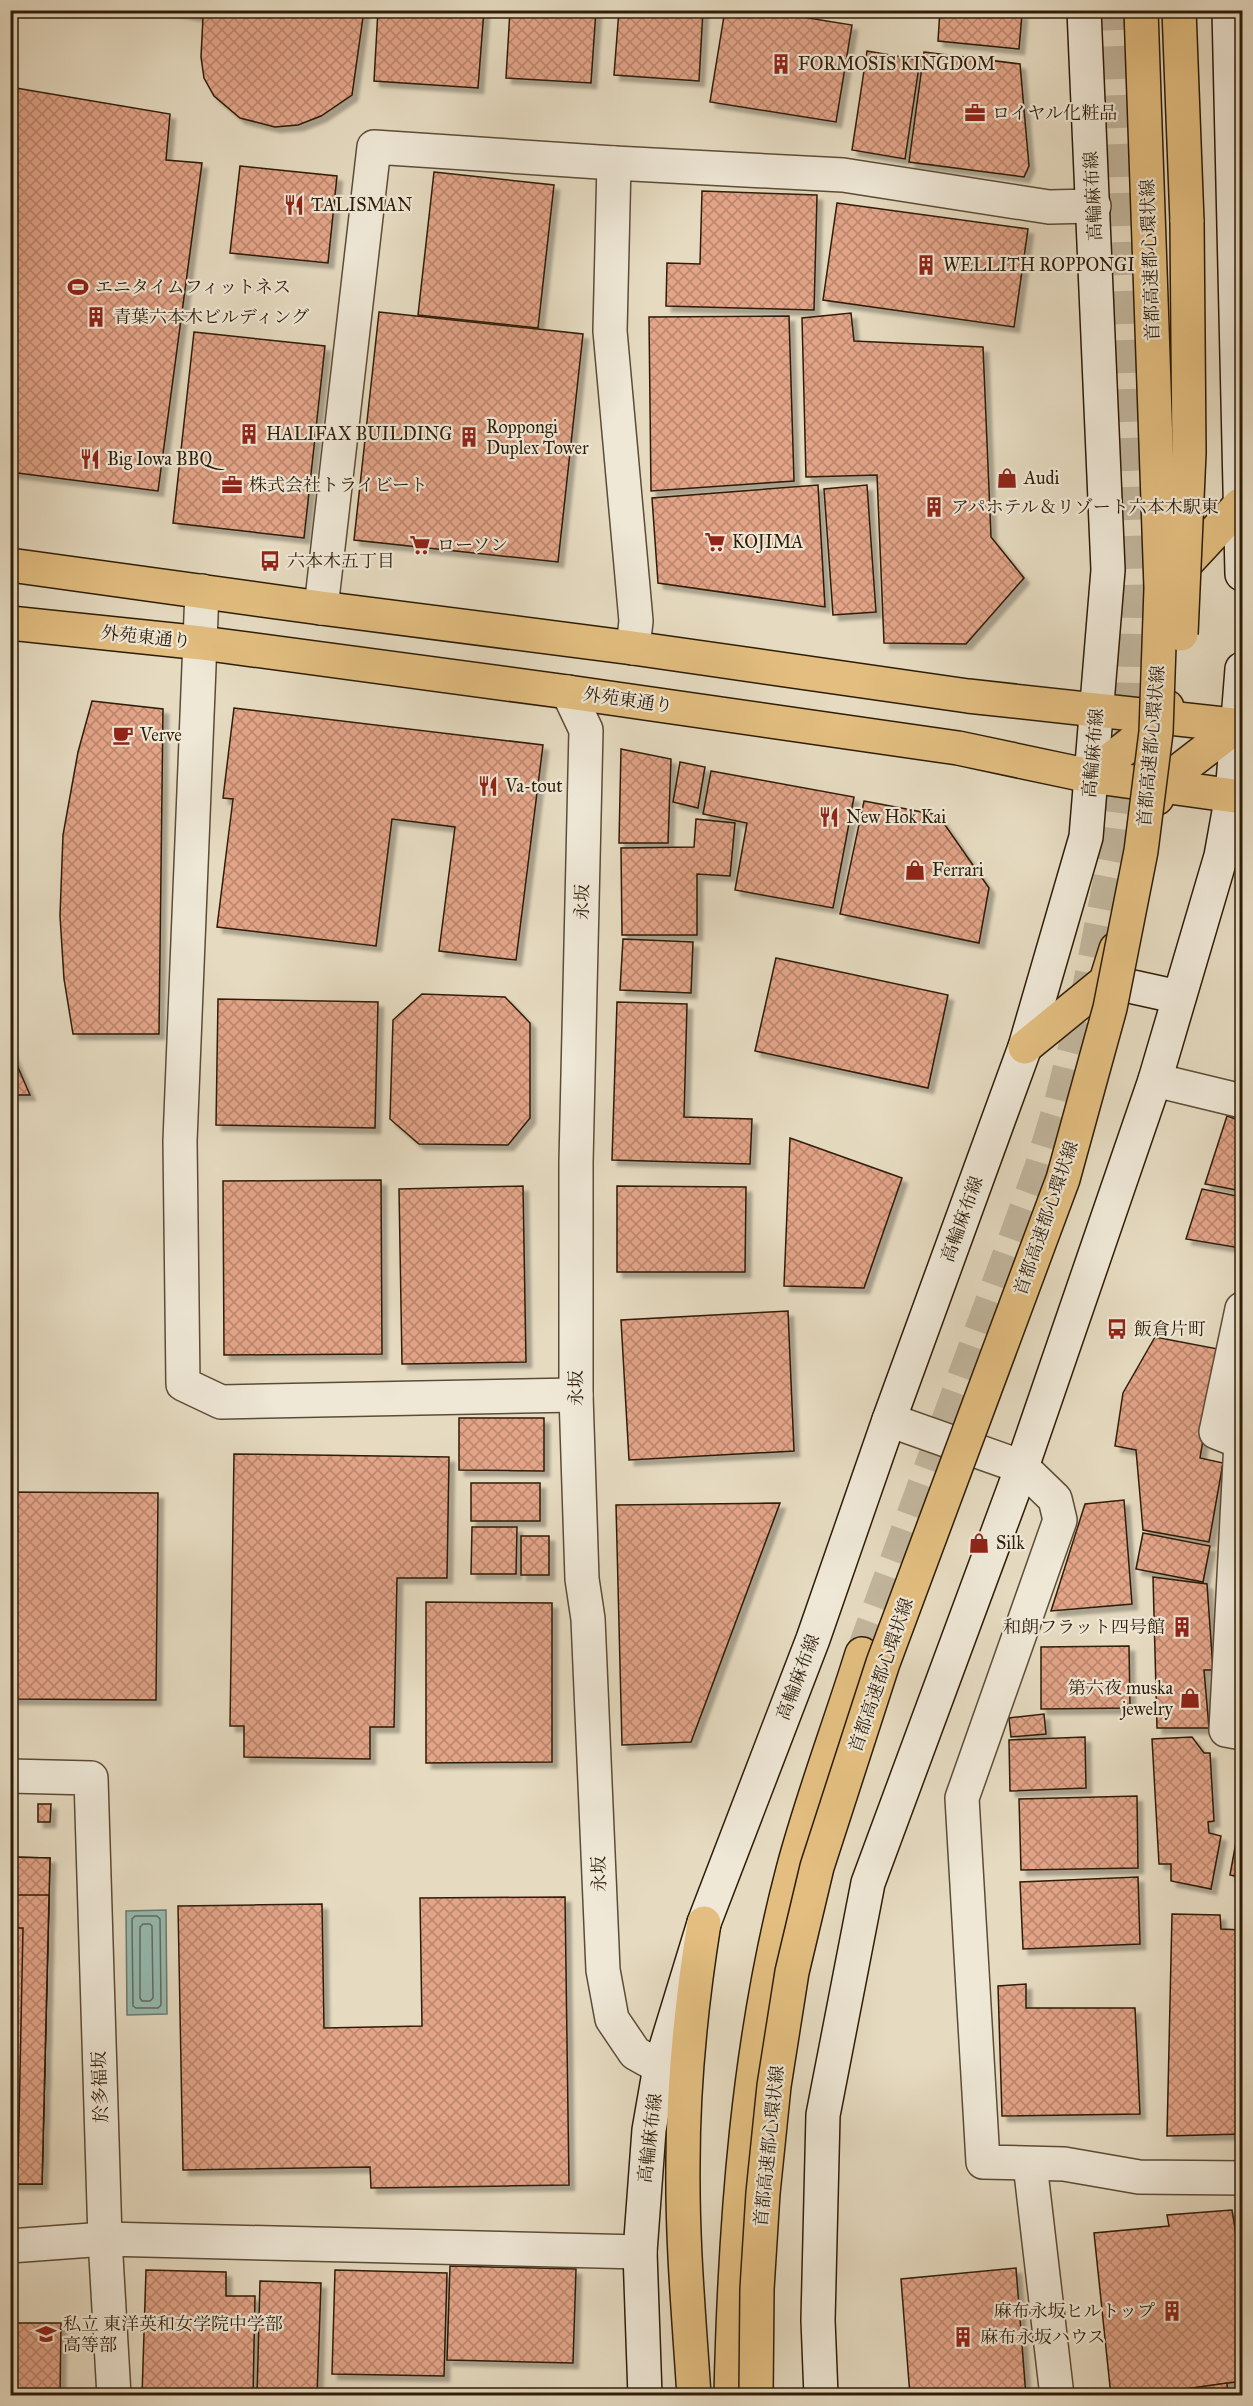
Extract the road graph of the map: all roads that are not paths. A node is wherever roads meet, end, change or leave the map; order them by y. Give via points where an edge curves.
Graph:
1 (1084, 10) edge
2 (1141, 10) edge
3 (1179, 10) edge
4 (1229, 10) edge
5 (614, 163) junction
6 (1094, 206) junction
7 (1240, 505) junction
8 (10, 565) edge
9 (1242, 574) edge
10 (202, 591) junction
11 (321, 608) junction
12 (10, 623) edge
13 (202, 643) junction
14 (633, 648) junction
15 (1242, 669) edge
16 (568, 692) junction
17 (1096, 708) junction
18 (1166, 716) junction
19 (1240, 725) edge
20 (1090, 776) junction
21 (1159, 786) junction
22 (1237, 796) edge
23 (1108, 995) junction
24 (1179, 998) junction
25 (1025, 1047) junction
26 (1155, 1080) junction
27 (1242, 1101) edge
28 (1242, 1310) edge
29 (576, 1395) junction
30 (889, 1420) junction
31 (1242, 1442) edge
32 (1022, 1467) junction
33 (862, 1654) tunnel mouth
34 (1242, 1733) edge
35 (10, 1776) edge
36 (704, 1923) junction
37 (660, 2067) junction
38 (1030, 2164) junction
39 (1242, 2178) edge
40 (105, 2240) junction
41 (10, 2246) edge
42 (640, 2252) junction
43 (114, 2396) edge
44 (645, 2396) edge
45 (694, 2396) edge
46 (731, 2396) edge
47 (756, 2396) edge
48 (821, 2396) edge
49 (1057, 2396) edge

1 - 6 street, 高輪麻布線
2 - 23 main road, 首都高速都心環状線, bridge via 1161,588 1156,732 1141,851
3 - 23 main road, bridge via 1187,222 1189,453 1173,750 1155,852
4 - 7 street
5 - 6 street via 843,175 1049,207
5 - 11 street via 374,147
5 - 14 street via 610,331 636,621
6 - 17 street, 高輪麻布線 via 1108,570
7 - 9 street
7 - 18 main road via 1173,578
8 - 10 main road
10 - 11 main road
10 - 13 street
11 - 14 main road
12 - 13 main road, 外苑東通り
13 - 16 main road, 外苑東通り
13 - 29 street via 180,1141 183,1384 221,1402
14 - 17 main road via 968,696
15 - 19 street
16 - 20 main road, 外苑東通り via 958,748
16 - 29 street, 永坂 via 586,730 576,1162
17 - 18 main road
17 - 20 street, 高輪麻布線
18 - 19 main road
18 - 20 main road
19 - 21 main road
19 - 22 street
20 - 21 main road, 外苑東通り
20 - 25 street, 高輪麻布線 via 1086,837
21 - 22 main road, 外苑東通り
21 - 23 main road via 1149,846
22 - 24 street
23 - 24 street
23 - 25 main road
23 - 47 main road, 首都高速都心環状線, bridge via 1063,1179 883,1663 817,1867 792,1972 774,2086 757,2289
24 - 26 street
25 - 30 street, 高輪麻布線
26 - 27 street
26 - 32 street
28 - 31 street via 1216,1432
29 - 37 street, 永坂 via 603,1970 612,2019 635,2053
30 - 32 street
30 - 36 street, 高輪麻布線 via 813,1639
31 - 34 street via 1226,1730
32 - 38 street via 1055,1499 1060,1520 962,1798 983,2162
32 - 48 street via 868,1883 823,2115 818,2320
33 - 46 main road, 首都高速都心環状線 via 794,1869 772,1969 753,2082 741,2196
35 - 40 street, 於多福坂 via 91,1778
36 - 37 street, 高輪麻布線
36 - 45 main road via 691,2004 683,2165
37 - 42 street, 高輪麻布線 via 649,2130
38 - 39 street via 1064,2164 1139,2177
38 - 49 street
40 - 41 street
40 - 42 street
40 - 43 street, 於多福坂
42 - 44 street, 高輪麻布線

